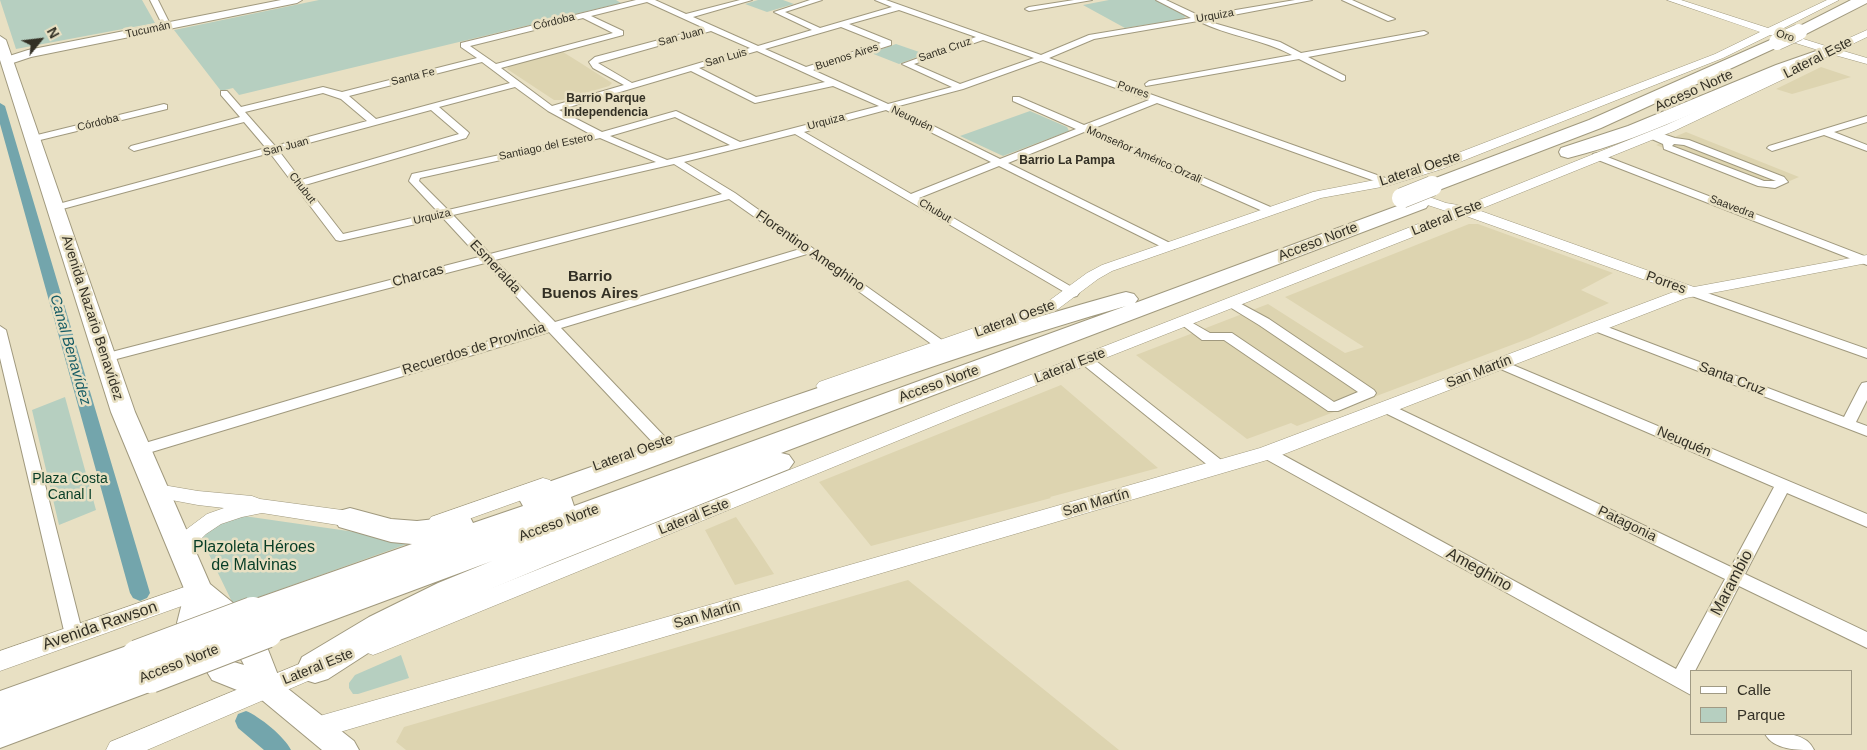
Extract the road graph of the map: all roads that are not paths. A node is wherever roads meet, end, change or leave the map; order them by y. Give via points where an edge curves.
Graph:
1 (154, 0) edge
2 (297, 0) edge
3 (645, 0) edge
4 (649, 0) edge
5 (748, 0) edge
6 (818, 0) edge
7 (879, 0) edge
8 (906, 0) edge
9 (1088, 0) edge
10 (1160, 0) edge
11 (1308, 0) edge
12 (1346, 0) edge
13 (1672, 0) edge
14 (1834, 0) edge
15 (1862, 0) edge
16 (277, 2) edge
17 (890, 4) junction
18 (900, 7) junction
19 (1867, 8) edge
20 (1029, 9) dead end
21 (584, 15) junction
22 (687, 16) junction
23 (1200, 19) junction
24 (1391, 19) dead end
25 (842, 24) junction
26 (167, 26) junction
27 (712, 28) junction
28 (820, 31) junction
29 (1867, 32) edge
30 (1424, 33) dead end
31 (984, 37) junction
32 (1785, 38) junction
33 (0, 40) edge
34 (464, 45) joint
35 (758, 49) junction
36 (1825, 52) junction
37 (1300, 56) junction
38 (1042, 58) junction
39 (484, 59) junction
40 (1867, 61) edge
41 (3, 62) edge
42 (494, 67) junction
43 (692, 68) junction
44 (805, 70) junction
45 (1342, 78) dead end
46 (833, 83) junction
47 (516, 84) junction
48 (1149, 84) dead end
49 (632, 86) junction
50 (960, 87) junction
51 (224, 93) dead end
52 (342, 95) junction
53 (1016, 99) dead end
54 (1158, 99) junction
55 (886, 106) junction
56 (164, 107) dead end
57 (433, 107) junction
58 (551, 109) junction
59 (243, 114) junction
60 (1867, 119) edge
61 (375, 122) junction
62 (1085, 129) junction
63 (796, 130) junction
64 (1824, 132) junction
65 (1652, 135) junction
66 (601, 136) junction
67 (32, 139) junction
68 (738, 145) junction
69 (134, 148) dead end
70 (1772, 148) dead end
71 (1867, 148) edge
72 (273, 150) junction
73 (1597, 156) junction
74 (671, 162) junction
75 (1001, 162) junction
76 (1502, 172) junction
77 (416, 176) joint
78 (300, 184) junction
79 (1418, 192) junction
80 (730, 195) junction
81 (913, 197) junction
82 (55, 208) junction
83 (1466, 210) junction
84 (1271, 211) junction
85 (445, 214) junction
86 (340, 238) joint
87 (1170, 246) junction
88 (810, 250) junction
89 (487, 258) junction
90 (1866, 260) edge
91 (1693, 292) junction
92 (1073, 293) junction
93 (1130, 298) junction
94 (1232, 303) junction
95 (1184, 322) junction
96 (551, 326) junction
97 (1597, 327) junction
98 (0, 330) edge
99 (942, 345) junction
100 (1085, 345) junction
101 (1867, 354) edge
102 (105, 358) junction
103 (1501, 364) junction
104 (1867, 386) edge
105 (1386, 408) junction
106 (1848, 424) junction
107 (1867, 431) edge
108 (662, 443) junction
109 (140, 450) junction
110 (1267, 453) junction
111 (1220, 467) junction
112 (1783, 485) junction
113 (157, 491) junction
114 (262, 506) junction
115 (350, 519) junction
116 (1867, 521) edge
117 (180, 546) junction
118 (1735, 576) junction
119 (199, 591) junction
120 (260, 623) junction
121 (74, 635) junction
122 (1867, 640) edge
123 (0, 661) edge
124 (144, 667) junction
125 (315, 668) joint
126 (1691, 670) edge
127 (1685, 684) edge
128 (267, 688) junction
129 (0, 707) edge
130 (316, 728) junction
131 (0, 732) edge
132 (1777, 735) edge
133 (119, 750) edge
134 (344, 750) edge
135 (1804, 750) edge

1 - 26 street
2 - 16 main road, Tucumán
3 - 21 street, Córdoba
4 - 22 street, Neuquén
5 - 22 street
6 - 28 street via 778,12
7 - 17 street, Porres
8 - 17 street
9 - 20 street
10 - 23 street
11 - 23 street, Urquiza
12 - 24 street
13 - 32 street, Oro
14 - 32 street, Lateral Oeste
15 - 32 highway, Acceso Norte
16 - 26 main road, Tucumán
17 - 18 street, Porres
18 - 25 street, San Luis
18 - 31 street, Porres
19 - 32 highway, Acceso Norte
21 - 34 street, Córdoba
21 - 42 street via 620,34
22 - 27 street, Neuquén
23 - 37 street via 1271,42
23 - 38 street, Urquiza via 1092,37
25 - 28 street, San Luis
25 - 44 street, Buenos Aires via 888,43
26 - 41 main road, Tucumán
27 - 35 street, Neuquén
27 - 49 street, San Juan via 593,62
28 - 35 street, San Luis
29 - 36 street, Lateral Este
30 - 37 street
31 - 38 street, Porres
31 - 50 street, Santa Cruz via 906,64
32 - 36 street, Oro
32 - 76 highway, Acceso Norte via 1643,114
32 - 79 highway, Acceso Norte via 1630,109
32 - 79 street, Lateral Oeste via 1719,56 1437,166
33 - 41 main road, Avenida Nazario Benavídez
34 - 39 street, Florentino Ameghino
35 - 43 street, San Luis
35 - 44 street, Neuquén
36 - 40 street, Oro
36 - 65 street, Lateral Este via 1723,105
36 - 76 highway via 1634,130
37 - 45 street
37 - 48 street
38 - 50 street, Urquiza
38 - 54 street, Porres
39 - 42 street, Florentino Ameghino
39 - 52 street, Santa Fe
41 - 67 main road, Avenida Nazario Benavídez
42 - 47 street, Florentino Ameghino
43 - 46 street via 755,100
43 - 49 street, San Luis
44 - 46 street, Neuquén
46 - 55 street, Neuquén
47 - 57 street, San Juan
47 - 58 street, Florentino Ameghino
49 - 58 street, San Luis
50 - 55 street, Urquiza
51 - 59 street, Chubut
52 - 59 street via 323,90
52 - 61 street
53 - 62 street, Monseñor Américo Orzali
54 - 62 street
54 - 79 street, Porres
55 - 63 street, Urquiza
55 - 75 street, Neuquén
56 - 67 street, Córdoba
57 - 61 street, San Juan
57 - 78 street via 464,133 463,136
58 - 66 street, Florentino Ameghino
59 - 69 street
59 - 72 street, Chubut
60 - 64 street
61 - 72 street, San Juan
62 - 75 street
62 - 84 street, Monseñor Américo Orzali
63 - 68 street, Urquiza
63 - 81 street, Chubut
64 - 70 street
64 - 71 street
65 - 65 street via 1670,143 1667,147 1762,184 1782,182 1686,142
65 - 73 street, Lateral Este
66 - 68 street, Santiago del Estero via 676,114
66 - 74 street, Florentino Ameghino
66 - 77 street, Santiago del Estero
67 - 82 main road, Avenida Nazario Benavídez
68 - 74 street, Urquiza
72 - 78 street, Chubut
72 - 82 street, San Juan
73 - 83 street, Lateral Este
73 - 90 street, Saavedra
74 - 80 street, Florentino Ameghino
74 - 85 street, Urquiza
75 - 81 street
75 - 87 street, Neuquén
76 - 79 highway, Acceso Norte
77 - 85 street, Esmeralda via 414,181
78 - 86 street, Chubut
79 - 83 street, Porres via 1393,189 1443,207
79 - 84 street, Lateral Oeste via 1326,193
79 - 93 highway, Acceso Norte
79 - 100 highway, Acceso Norte
80 - 88 street, Florentino Ameghino
80 - 89 street, Charcas
81 - 92 street, Chubut
82 - 102 main road, Avenida Nazario Benavídez
83 - 91 street, Porres
83 - 94 street, Lateral Este
84 - 87 street, Lateral Oeste
85 - 86 street, Urquiza
85 - 89 street, Esmeralda
87 - 92 street, Lateral Oeste via 1101,271
88 - 96 street, Recuerdos de Provincia
88 - 99 street, Florentino Ameghino
89 - 96 street, Esmeralda
89 - 102 street, Charcas
90 - 91 street, San Martín
91 - 97 street, San Martín
91 - 101 street, Porres
92 - 99 street, Lateral Oeste via 1052,306
93 - 115 highway via 944,352 442,531 398,533
93 - 120 highway, Acceso Norte
94 - 95 street, Lateral Este
94 - 95 street via 1369,393 1333,408 1227,336 1207,337
95 - 100 street, Lateral Este
96 - 108 street, Esmeralda
96 - 109 street, Recuerdos de Provincia
97 - 103 street, San Martín
97 - 106 street, Santa Cruz
98 - 121 street
99 - 108 street, Lateral Oeste
100 - 111 street
100 - 120 highway, Acceso Norte
100 - 125 highway via 1001,372 459,588 402,616
102 - 109 main road, Avenida Nazario Benavídez
103 - 105 street, San Martín
103 - 112 street, Neuquén
104 - 106 street
105 - 110 street, San Martín
105 - 118 street, Patagonia
106 - 107 street, Santa Cruz
108 - 115 street, Lateral Oeste via 432,523
109 - 113 main road, Avenida Nazario Benavídez
110 - 111 street, San Martín
110 - 127 street, Ameghino
111 - 130 street, San Martín
112 - 116 street, Neuquén
112 - 118 street, Marambio
113 - 114 street
113 - 117 main road, Avenida Nazario Benavídez
114 - 115 street, Lateral Oeste
114 - 117 street, Lateral Oeste via 214,519
117 - 119 main road, Avenida Nazario Benavídez
118 - 122 street, Patagonia
118 - 126 street, Marambio
119 - 121 street, Avenida Rawson
119 - 128 main road via 192,623 223,671
120 - 124 highway, Acceso Norte, bridge
121 - 123 street, Avenida Rawson
124 - 129 highway, Acceso Norte
124 - 131 highway, Acceso Norte
125 - 128 street, Lateral Este
128 - 130 main road
128 - 133 street
130 - 134 main road
132 - 135 street

